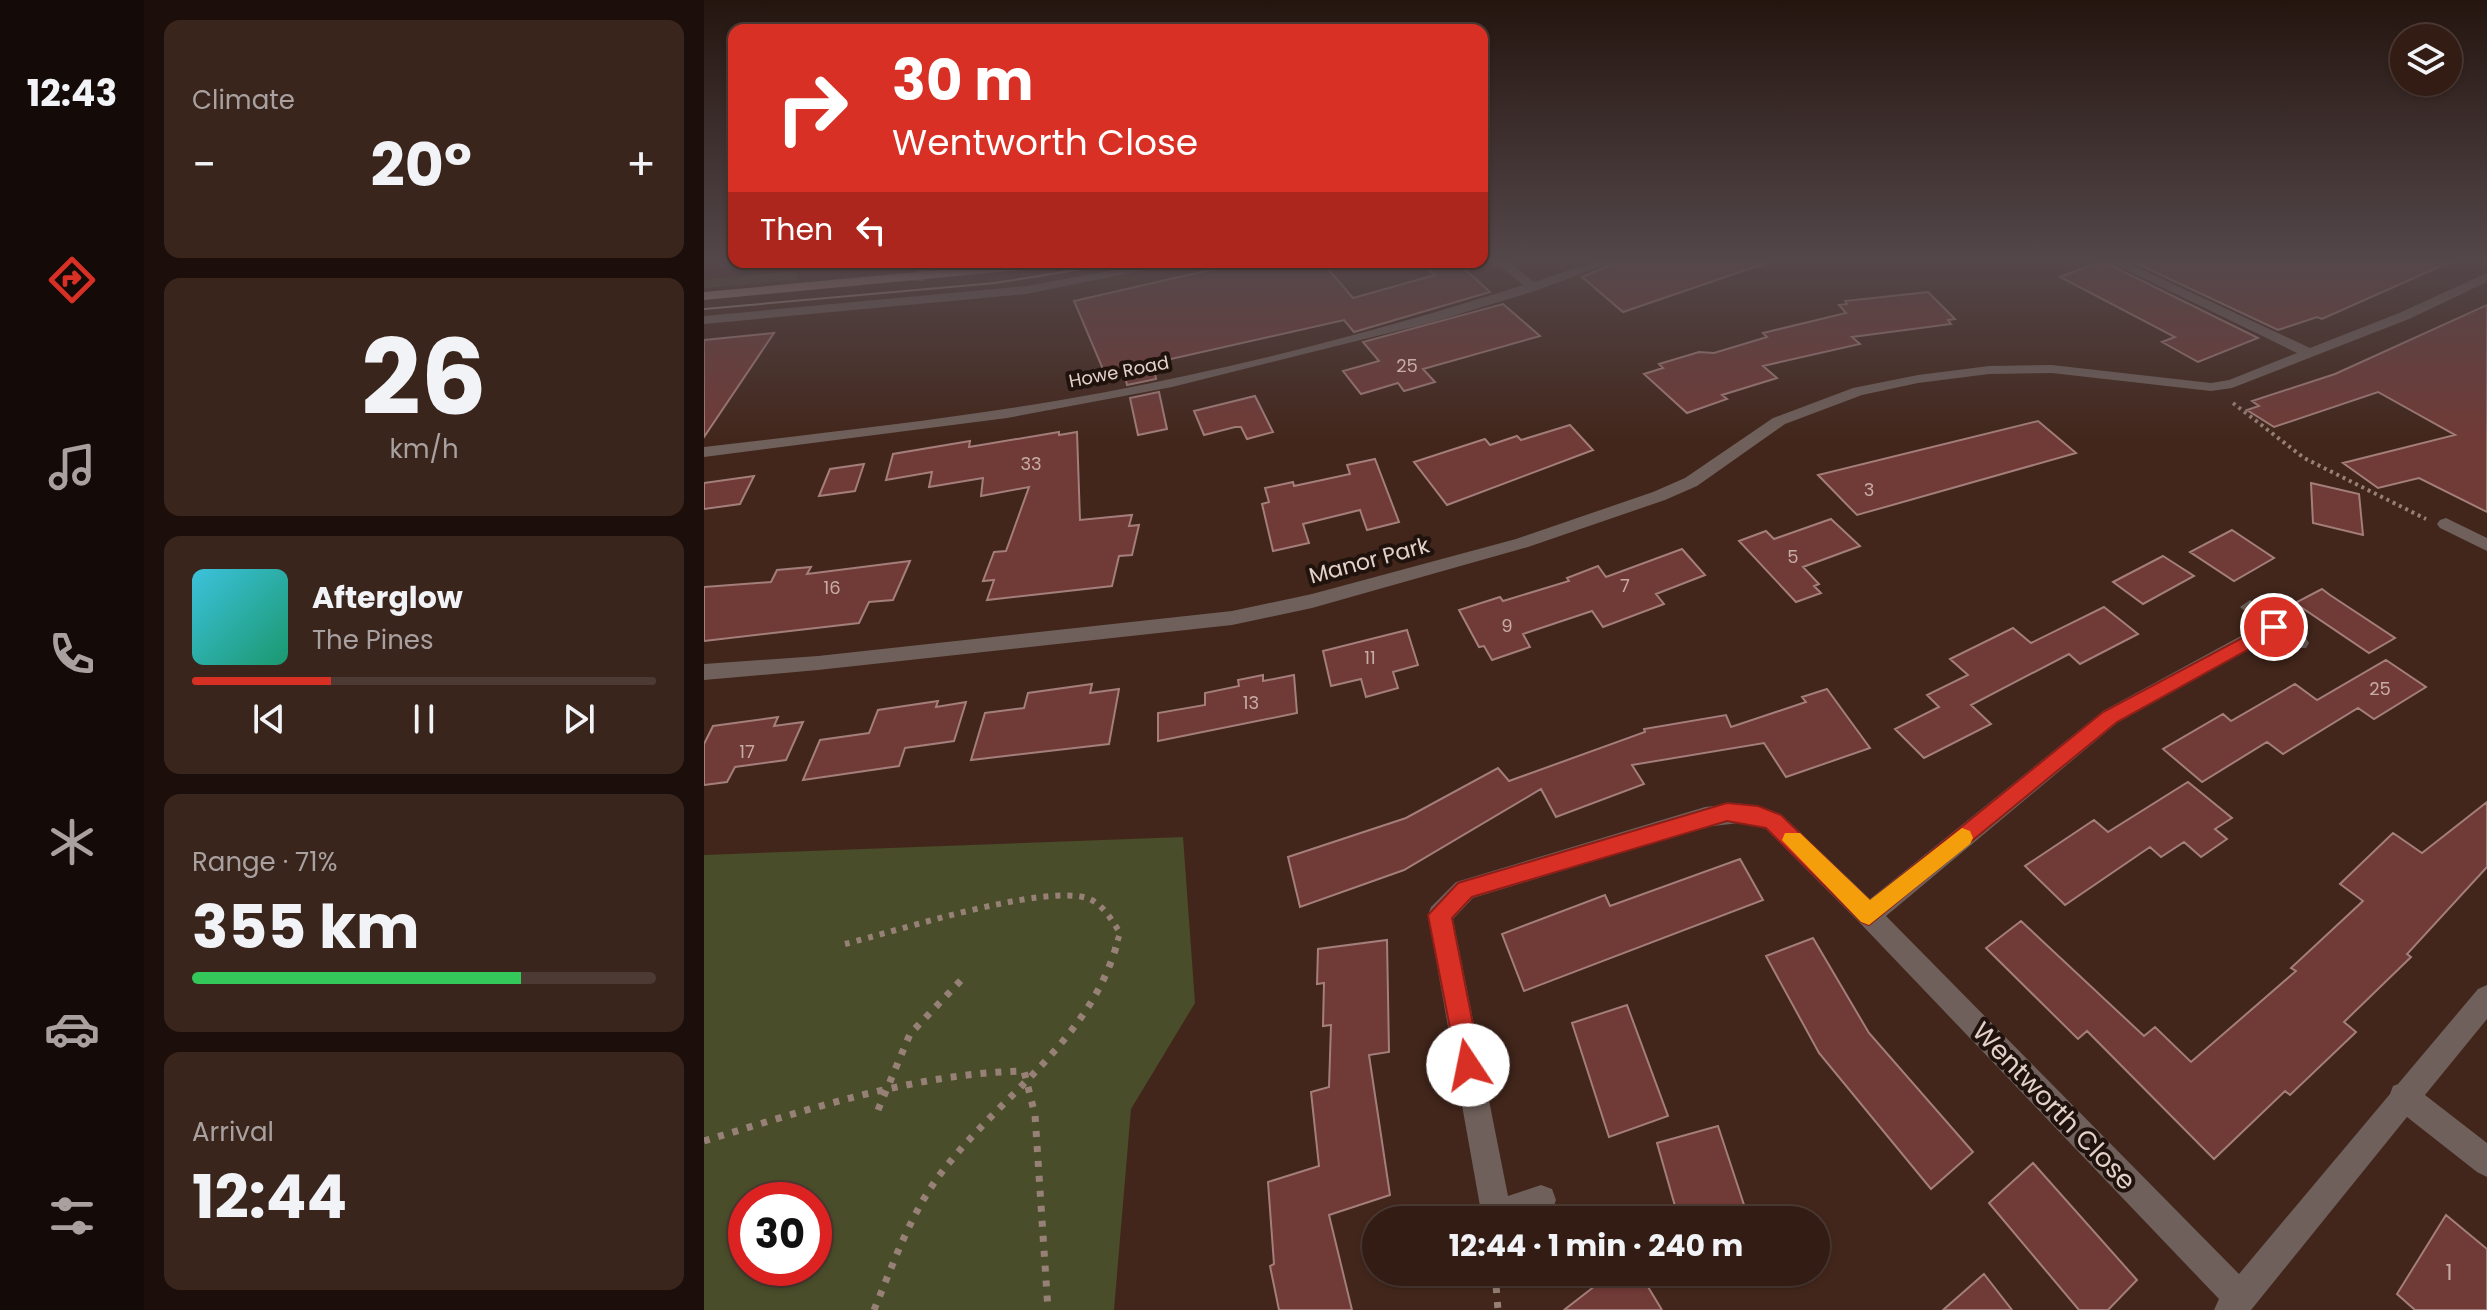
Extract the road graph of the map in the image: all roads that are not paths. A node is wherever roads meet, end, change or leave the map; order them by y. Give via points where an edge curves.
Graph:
1 (1420, 319) edge
2 (2237, 319) edge
3 (2391, 319) edge
4 (2311, 354) junction
5 (704, 452) edge
6 (2446, 524) road end
7 (2487, 545) edge
8 (2250, 607) dead end
9 (2274, 627) junction
10 (2299, 643) dead end
11 (704, 672) edge
12 (1869, 915) junction
13 (2487, 998) edge
14 (2403, 1096) junction
15 (2487, 1162) edge
16 (1541, 1200) dead end
17 (1488, 1206) edge
18 (1524, 1206) edge
19 (2235, 1304) edge

1 - 5 street, Howe Road via 1312,350 1105,396
2 - 4 street
3 - 4 street
4 - 11 street, Manor Park via 2211,387 2052,369 1918,379 1858,391 1779,421 1691,482 1659,496 1522,543 1312,601 1232,618
6 - 7 street
8 - 9 street
9 - 10 street
9 - 12 street via 2110,717
12 - 17 street, Wentworth Close via 1773,821 1727,812 1465,890 1440,915
12 - 19 street, Wentworth Close
13 - 14 street
14 - 15 street
14 - 19 street
16 - 18 street, Wentworth Close

